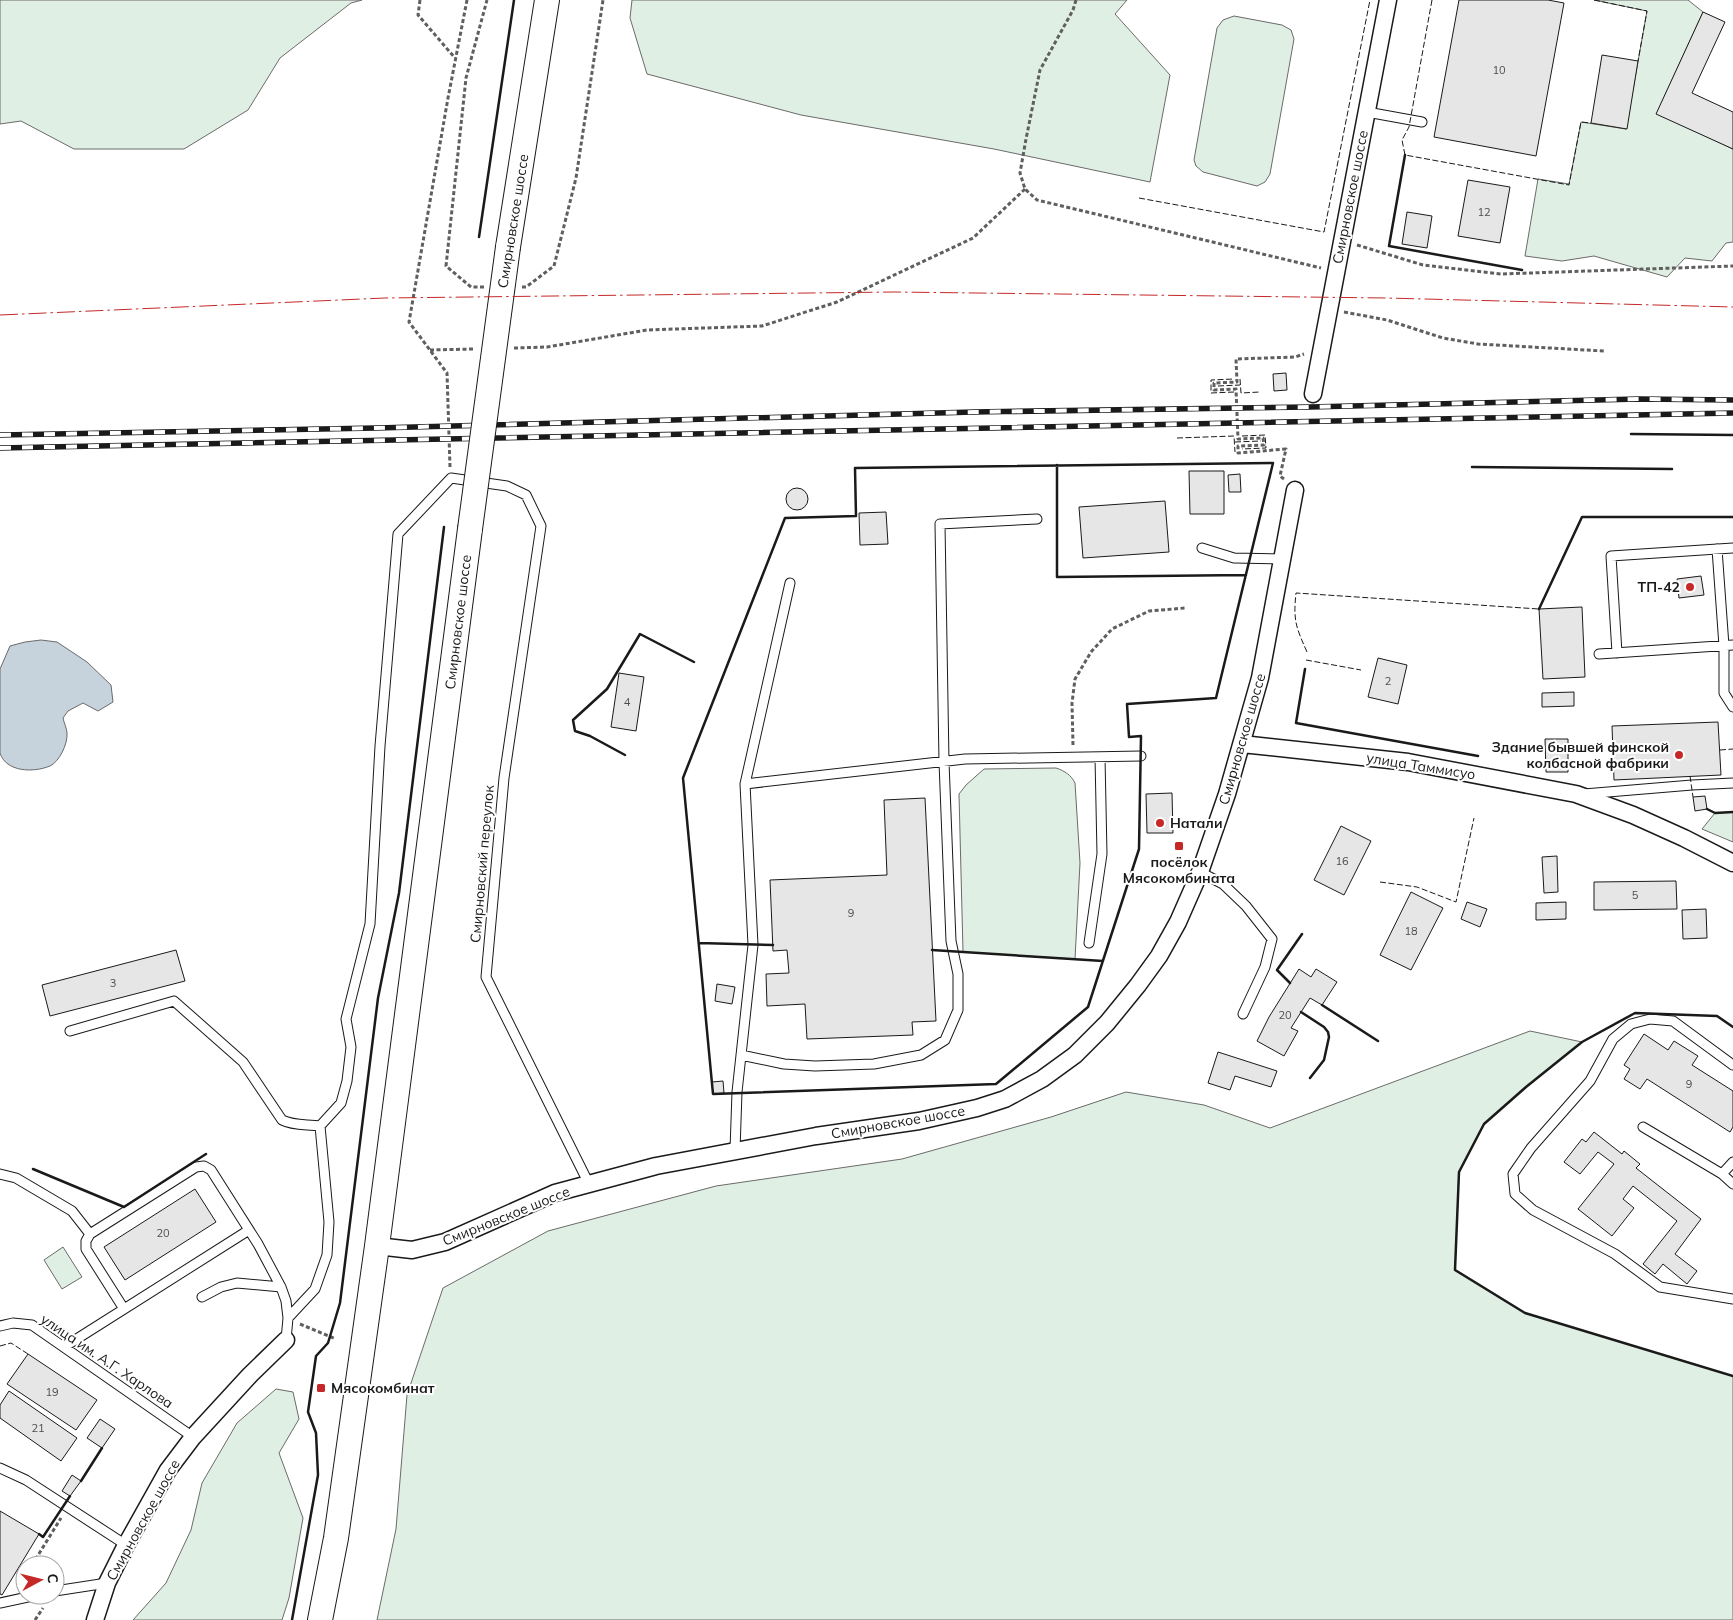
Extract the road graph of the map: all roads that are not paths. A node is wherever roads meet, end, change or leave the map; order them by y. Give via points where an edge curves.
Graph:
1 (547, 0) edge
2 (1388, 0) edge
3 (1367, 112) junction
4 (1422, 122) dead end
5 (1313, 394) dead end
6 (1295, 490) dead end
7 (1038, 519) dead end
8 (1202, 548) dead end
9 (1733, 548) edge
10 (1718, 549) junction
11 (1281, 559) junction
12 (790, 583) dead end
13 (1728, 646) edge
14 (1618, 653) junction
15 (1599, 654) dead end
16 (1733, 707) edge
17 (1242, 744) junction
18 (1140, 756) dead end
19 (1100, 757) junction
20 (944, 762) junction
21 (1733, 783) edge
22 (745, 784) junction
23 (1576, 794) junction
24 (1733, 864) edge
25 (1200, 872) junction
26 (1089, 943) dead end
27 (1243, 1014) dead end
28 (70, 1031) dead end
29 (741, 1055) junction
30 (1733, 1066) edge
31 (320, 1126) junction
32 (1643, 1126) dead end
33 (735, 1150) junction
34 (1733, 1162) edge
35 (0, 1174) edge
36 (1722, 1174) junction
37 (589, 1184) junction
38 (1733, 1184) edge
39 (249, 1230) junction
40 (90, 1234) junction
41 (377, 1246) junction
42 (281, 1287) junction
43 (202, 1297) dead end
44 (1733, 1299) edge
45 (124, 1309) junction
46 (288, 1318) junction
47 (0, 1326) edge
48 (286, 1340) joint
49 (64, 1348) junction
50 (193, 1437) junction
51 (0, 1468) edge
52 (126, 1545) junction
53 (107, 1582) junction
54 (65, 1589) edge
55 (15, 1600) edge
56 (0, 1604) edge
57 (95, 1620) edge
58 (320, 1620) edge

1 - 41 main road, Смирновское шоссе, bridge via 508,247
2 - 3 street, Смирновское шоссе
3 - 4 lane
3 - 5 street, Смирновское шоссе
6 - 11 street, Смирновское шоссе
7 - 20 lane via 940,524
8 - 11 lane via 1234,558
9 - 10 lane
10 - 13 lane
10 - 14 lane via 1611,556
11 - 17 street, Смирновское шоссе via 1260,678
12 - 22 lane
13 - 14 lane
13 - 16 lane via 1724,693
14 - 15 lane
17 - 23 street, улица Таммисуо via 1408,762
17 - 25 street, Смирновское шоссе
18 - 19 lane
19 - 20 lane
19 - 26 lane via 1102,854
20 - 22 lane
20 - 29 lane via 951,941 958,974 958,1010 944,1040 921,1055 874,1064 784,1064
21 - 23 lane
22 - 29 lane via 753,945
23 - 24 street, улица Таммисуо via 1633,815
25 - 27 lane via 1222,884 1246,906 1272,939 1265,967
25 - 33 street, Смирновское шоссе via 1178,922 1138,985 1075,1055 1042,1079 1005,1099 977,1108 920,1121
28 - 31 lane via 174,1001 244,1062 282,1120 292,1125
29 - 33 lane
30 - 44 lane via 1672,1021 1650,1019 1631,1024 1613,1039 1590,1081 1531,1148 1513,1174 1515,1194 1533,1210 1615,1254 1660,1287
31 - 37 lane, Смирновский переулок via 341,1103 351,1047 346,1019 370,924 380,746 398,534 451,478 507,486 526,495 541,526 504,778 486,977
31 - 46 lane via 330,1222 327,1255 315,1289
32 - 36 lane
33 - 37 street, Смирновское шоссе
34 - 36 lane
35 - 40 lane via 16,1178 72,1211
36 - 38 lane
37 - 41 street, Смирновское шоссе via 556,1193 445,1242 412,1250
39 - 40 lane via 211,1170 204,1166 196,1167
39 - 42 lane
39 - 45 lane
40 - 45 lane via 86,1249
41 - 58 main road, Смирновское шоссе via 336,1538
42 - 43 lane via 238,1283
42 - 46 lane
45 - 49 lane
46 - 48 lane
47 - 49 lane, улица им. А.Г. Харлова via 13,1323 32,1325
48 - 50 street, Смирновское шоссе
49 - 50 lane, улица им. А.Г. Харлова
50 - 52 street, Смирновское шоссе via 168,1470
51 - 52 lane via 26,1480
52 - 53 street, Смирновское шоссе
53 - 54 lane
53 - 57 street, Смирновское шоссе
55 - 56 lane

